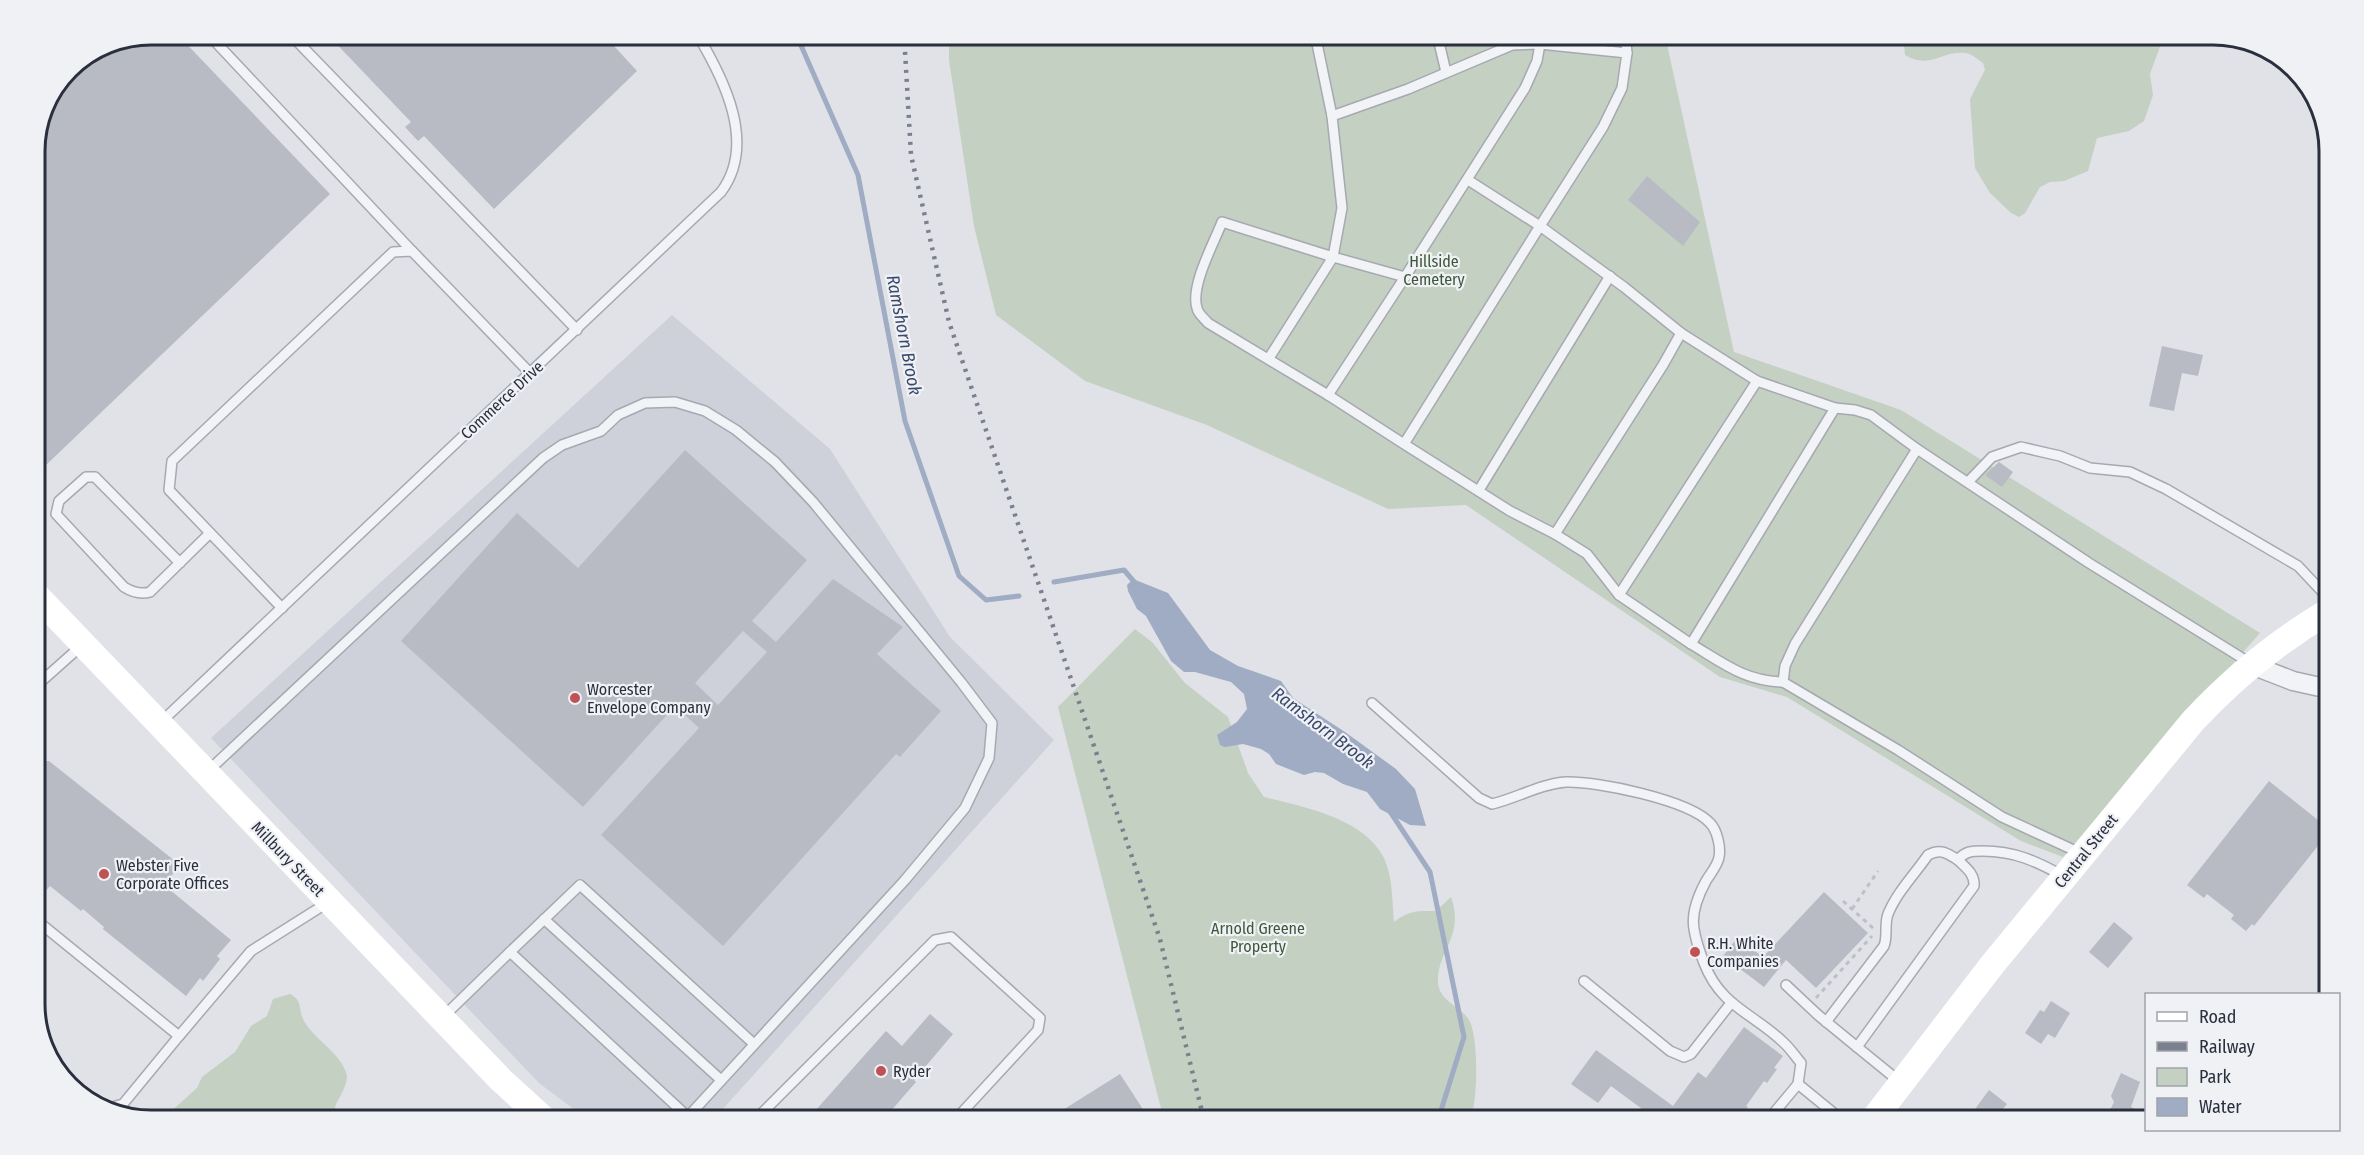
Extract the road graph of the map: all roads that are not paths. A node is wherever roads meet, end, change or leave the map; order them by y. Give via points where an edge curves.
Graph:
1 (218, 45) edge
2 (301, 45) edge
3 (704, 45) edge
4 (1317, 45) edge
5 (1440, 45) edge
6 (1512, 45) edge
7 (1538, 45) edge
8 (1577, 45) edge
9 (1626, 45) edge
10 (1627, 53) junction
11 (1446, 72) junction
12 (1332, 116) junction
13 (1468, 180) junction
14 (1540, 226) junction
15 (412, 251) junction
16 (1333, 257) junction
17 (1610, 276) junction
18 (1405, 277) junction
19 (577, 330) junction
20 (1681, 333) junction
21 (1269, 358) junction
22 (530, 373) junction
23 (1756, 381) junction
24 (1328, 395) junction
25 (1835, 408) junction
26 (1404, 444) junction
27 (1917, 449) junction
28 (1968, 482) junction
29 (1479, 490) junction
30 (210, 533) junction
31 (1555, 534) junction
32 (180, 563) junction
33 (2319, 588) edge
34 (1619, 595) junction
35 (45, 604) edge
36 (282, 608) junction
37 (2319, 618) edge
38 (83, 644) junction
39 (1691, 644) junction
40 (2252, 665) junction
41 (45, 678) edge
42 (1784, 682) junction
43 (2319, 688) edge
44 (1372, 703) dead end
45 (159, 724) junction
46 (206, 773) junction
47 (2083, 855) junction
48 (1958, 860) junction
49 (2065, 877) junction
50 (329, 902) junction
51 (544, 919) junction
52 (45, 927) edge
53 (510, 952) junction
54 (1584, 981) dead end
55 (1786, 985) dead end
56 (1731, 1004) junction
57 (441, 1018) junction
58 (1826, 1022) junction
59 (179, 1036) junction
60 (754, 1044) junction
61 (1857, 1047) junction
62 (721, 1080) junction
63 (1798, 1084) junction
64 (1902, 1084) junction
65 (120, 1105) edge
66 (533, 1110) edge
67 (677, 1110) edge
68 (694, 1110) edge
69 (765, 1110) edge
70 (964, 1110) edge
71 (1776, 1110) edge
72 (1830, 1110) edge
73 (1881, 1110) edge

1 - 15 lane
2 - 19 lane
3 - 19 lane, Commerce Drive via 732,111 737,149 732,175 718,196
4 - 12 lane
5 - 11 lane
6 - 11 lane
7 - 13 lane via 1537,61 1525,88
8 - 10 lane
9 - 10 lane
10 - 14 lane via 1622,88 1602,128
11 - 12 lane
12 - 16 lane via 1342,208
13 - 14 lane
13 - 18 lane
14 - 17 lane
14 - 26 lane
15 - 22 lane
15 - 30 lane via 393,252 172,461 169,490
16 - 18 lane
16 - 21 lane
16 - 21 lane via 1222,222 1195,297 1197,311 1208,323
17 - 20 lane
17 - 29 lane
18 - 24 lane
19 - 22 lane, Commerce Drive
20 - 23 lane
20 - 31 lane
21 - 24 lane
22 - 36 lane, Commerce Drive
23 - 25 lane
23 - 34 lane
24 - 26 lane
25 - 27 lane via 1871,415
25 - 39 lane
26 - 29 lane
27 - 28 lane
27 - 42 lane via 1795,644 1785,666
28 - 33 lane via 1992,457 2021,447 2090,468 2130,472 2298,566
28 - 40 lane
29 - 31 lane
30 - 32 lane
30 - 36 lane
31 - 34 lane via 1587,554
32 - 32 lane via 150,592 129,590 56,514 59,501 86,477 95,477
34 - 39 lane
35 - 38 street, Millbury Street
36 - 45 lane, Commerce Drive
37 - 40 street, Central Street
38 - 41 lane
38 - 45 street, Millbury Street
39 - 42 lane via 1748,677
40 - 43 street
40 - 47 street, Central Street via 2193,721
42 - 47 lane via 2002,817
44 - 56 lane via 1479,798 1492,804 1566,782 1593,784 1664,799 1710,823 1719,842 1719,858 1693,910 1694,932 1714,984
45 - 46 street, Millbury Street
46 - 50 street, Millbury Street
46 - 60 lane via 543,458 562,445 601,431 618,415 645,403 675,402 705,411 775,462 813,502 992,723 989,758 965,808 905,880
47 - 49 street, Central Street
48 - 49 lane via 1971,851 2002,851 2038,862
48 - 58 lane via 1943,851 1935,850 1928,855 1886,917 1884,946
48 - 61 lane via 1971,873 1974,886
49 - 64 street, Central Street via 1969,994
50 - 57 street, Millbury Street
50 - 59 lane via 251,951
51 - 53 lane
51 - 60 lane via 580,885
51 - 62 lane
52 - 59 lane
53 - 57 lane
53 - 67 lane
54 - 56 lane via 1670,1051 1684,1057
55 - 58 lane
56 - 63 lane via 1790,1049 1801,1063
57 - 66 street, Millbury Street
58 - 61 lane
59 - 65 lane
60 - 62 lane
61 - 64 lane
62 - 68 lane
63 - 71 lane
63 - 72 lane
64 - 73 street, Central Street
69 - 70 lane via 935,940 951,937 1040,1018 1038,1030

